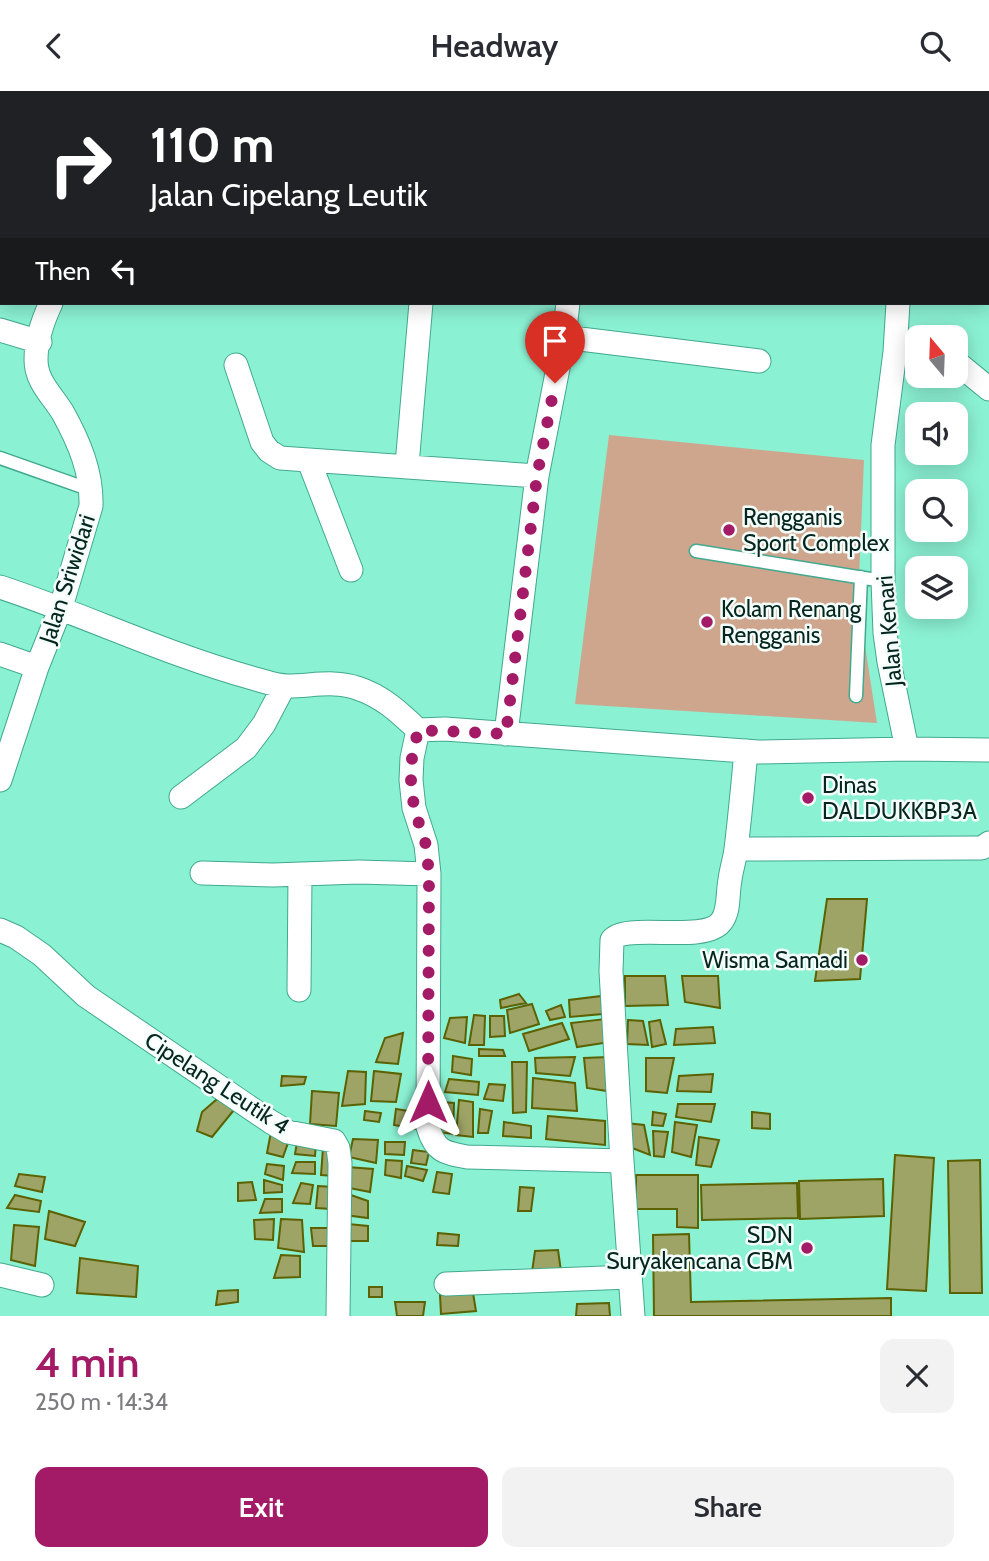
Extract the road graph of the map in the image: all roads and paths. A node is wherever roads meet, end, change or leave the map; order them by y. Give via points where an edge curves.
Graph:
1 (50, 305) edge
2 (421, 305) edge
3 (568, 305) edge
4 (898, 305) edge
5 (0, 330) edge
6 (564, 337) junction
7 (40, 342) junction
8 (905, 347) edge
9 (905, 357) edge
10 (759, 361) dead end
11 (236, 365) dead end
12 (968, 372) edge
13 (989, 389) edge
14 (0, 458) edge
15 (309, 460) junction
16 (407, 465) junction
17 (537, 476) junction
18 (91, 490) junction
19 (696, 551) dead end
20 (351, 570) dead end
21 (872, 579) junction
22 (0, 587) edge
23 (61, 607) junction
24 (0, 655) edge
25 (37, 667) junction
26 (285, 686) junction
27 (856, 696) dead end
28 (418, 730) junction
29 (506, 734) junction
30 (907, 750) junction
31 (989, 750) edge
32 (746, 751) junction
33 (0, 780) edge
34 (181, 797) dead end
35 (989, 843) edge
36 (736, 849) junction
37 (202, 873) dead end
38 (429, 874) junction
39 (300, 875) junction
40 (0, 930) edge
41 (299, 990) dead end
42 (622, 1161) junction
43 (0, 1275) edge
44 (630, 1277) junction
45 (446, 1284) dead end
46 (43, 1285) dead end
47 (338, 1316) edge
48 (633, 1316) edge

1 - 7 street, Jalan Sriwidari
2 - 16 street
3 - 6 street
4 - 8 street, Jalan Kenari
5 - 7 street
6 - 10 street
6 - 17 street
7 - 18 street, Jalan Sriwidari via 38,373 74,435
9 - 21 street, Jalan Kenari via 884,446
11 - 15 street via 268,450 280,458
12 - 13 street
14 - 18 lane
15 - 16 street
15 - 20 street
16 - 17 street
17 - 29 street
18 - 23 street, Jalan Sriwidari via 91,506
19 - 21 lane
21 - 27 lane
21 - 30 street, Jalan Kenari
22 - 23 street
23 - 25 street, Jalan Sriwidari
23 - 26 street via 147,643
24 - 25 street
25 - 33 street, Jalan Sriwidari
26 - 28 street via 338,683 357,687 388,703
26 - 34 street via 246,748
28 - 29 street
28 - 38 street via 411,780
29 - 32 street
30 - 31 street
30 - 32 street
32 - 36 street
35 - 36 street via 982,848
36 - 42 street via 727,911 714,929 621,934 612,940
37 - 39 street
38 - 39 street
38 - 42 street via 428,1127 433,1143 446,1153 467,1157
39 - 41 street
40 - 47 street, Cipelang Leutik 4 via 42,955 86,996 271,1122 288,1132 334,1141 340,1163
42 - 44 street
43 - 46 street
44 - 45 street
44 - 48 street

